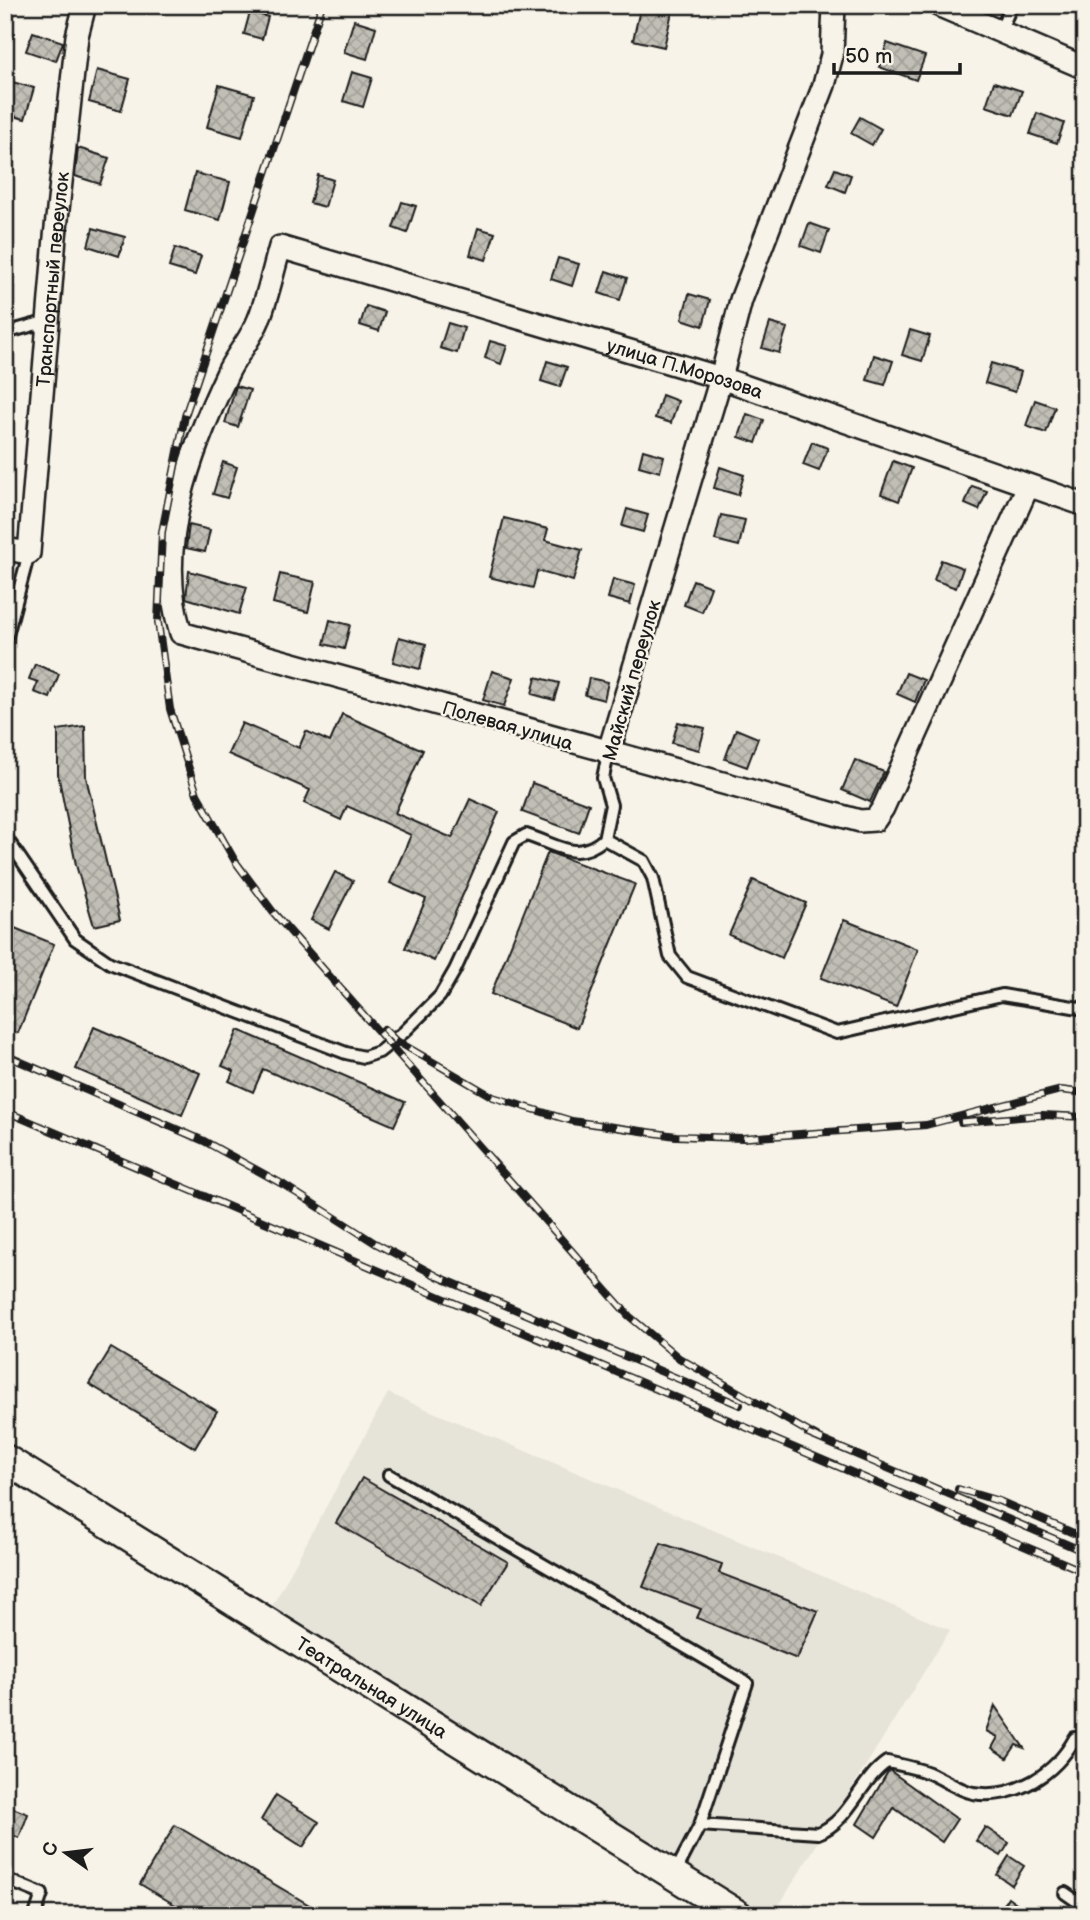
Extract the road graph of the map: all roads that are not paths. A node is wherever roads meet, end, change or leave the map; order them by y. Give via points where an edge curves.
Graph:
1 (85, 5) edge
2 (834, 5) edge
3 (938, 5) edge
4 (1012, 5) edge
5 (1000, 31) junction
6 (1085, 68) edge
7 (280, 247) joint
8 (48, 321) junction
9 (5, 332) edge
10 (721, 378) junction
11 (1028, 486) junction
12 (1085, 505) edge
13 (5, 549) edge
14 (29, 554) junction
15 (5, 643) edge
16 (608, 754) junction
17 (5, 836) edge
18 (604, 839) junction
19 (1085, 1009) edge
20 (5, 1459) edge
21 (389, 1475) dead end
22 (1085, 1738) edge
23 (700, 1825) junction
24 (674, 1875) junction
25 (5, 1879) edge
26 (1065, 1893) dead end
27 (1085, 1907) edge
28 (35, 1915) edge
29 (738, 1915) edge

1 - 8 street, Транспортный переулок via 77,36
2 - 10 street, Майский переулок via 832,55 824,85 741,300
3 - 5 street
4 - 5 lane
5 - 6 street
7 - 10 street, улица П.Морозова
7 - 16 street, Полевая улица via 259,321 230,367 205,424 177,512 171,559 173,609 181,633
8 - 9 lane
8 - 14 street, Транспортный переулок
10 - 11 street, улица П.Морозова
10 - 16 street, Майский переулок
11 - 12 street, улица П.Морозова
11 - 16 street, Полевая улица via 875,820 860,821
13 - 14 street
14 - 15 lane
16 - 18 lane, Майский переулок via 603,778 611,805
17 - 18 lane via 75,939 110,963 364,1057 388,1046 440,996 514,842 526,835 581,853
18 - 19 lane via 644,861 653,878 670,956 687,977 837,1033 1002,995
20 - 24 main road, Театральная улица
21 - 23 lane via 747,1683
22 - 23 lane via 1075,1738 1064,1759 1042,1779 1005,1791 973,1793 927,1772 887,1762 875,1770 832,1828 818,1833
23 - 24 lane
24 - 29 main road, Театральная улица
25 - 28 lane via 42,1894
26 - 27 lane

